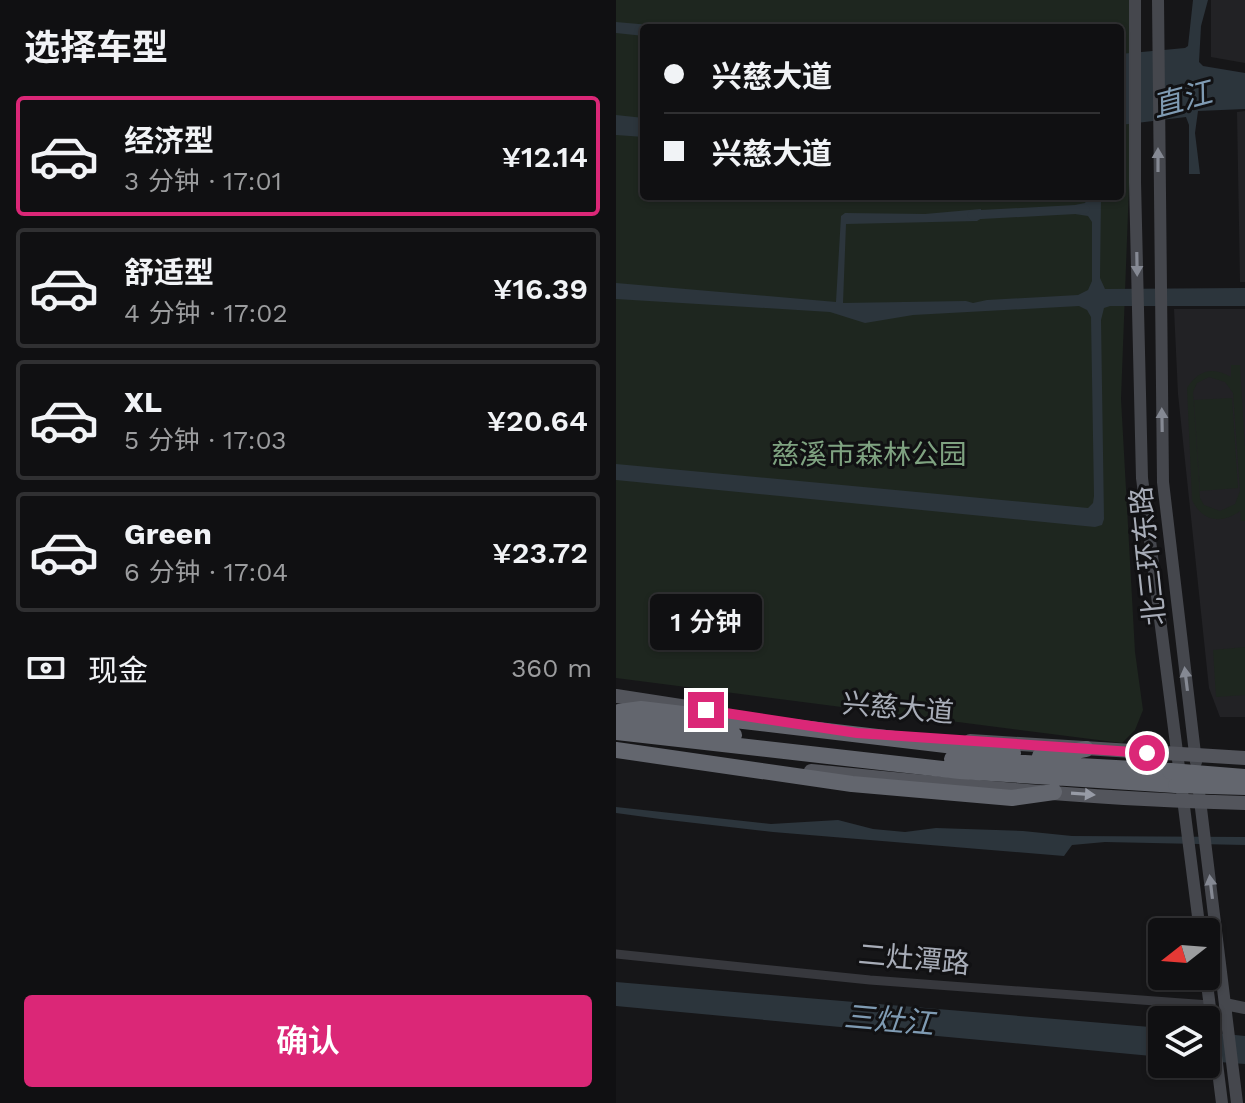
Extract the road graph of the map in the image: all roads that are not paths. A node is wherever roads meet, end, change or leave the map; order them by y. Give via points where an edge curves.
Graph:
1 (1135, 0) edge
2 (1158, 0) edge
3 (616, 696) edge
4 (616, 715) edge
5 (616, 732) edge
6 (616, 744) edge
7 (1086, 749) junction
8 (616, 750) edge
9 (1178, 755) junction
10 (1195, 756) junction
11 (1245, 758) edge
12 (1245, 777) edge
13 (1245, 787) edge
14 (1054, 792) junction
15 (1184, 802) junction
16 (1201, 802) junction
17 (1245, 803) edge
18 (1198, 918) edge
19 (616, 954) edge
20 (1207, 990) edge
21 (1225, 1004) junction
22 (1209, 1005) junction
23 (1245, 1008) edge
24 (1222, 1103) edge
25 (1237, 1103) edge

1 -> 9 main road, 北三环东路 via 1142,478
10 -> 2 main road, 北三环东路 via 1163,482
3 - 7 main road, 兴慈大道 via 857,733
4 - 7 highway via 641,709 1048,757
4 - 12 highway, bridge via 813,745 961,760
5 - 13 highway, bridge via 960,771
6 - 14 main road via 810,771
7 - 9 main road, 兴慈大道
8 - 14 highway via 852,784 1001,797
9 - 10 main road, 兴慈大道
9 - 15 main road, 北三环东路
10 - 11 main road, 兴慈大道
10 - 16 main road, 北三环东路
14 -> 15 main road
15 - 16 main road
15 - 18 main road, 北三环东路
16 - 17 main road
21 -> 16 main road, 北三环东路
19 - 22 street, 二灶潭路 via 870,980
20 - 22 main road
21 - 23 main road
21 - 25 main road, 北三环东路
22 - 24 main road

